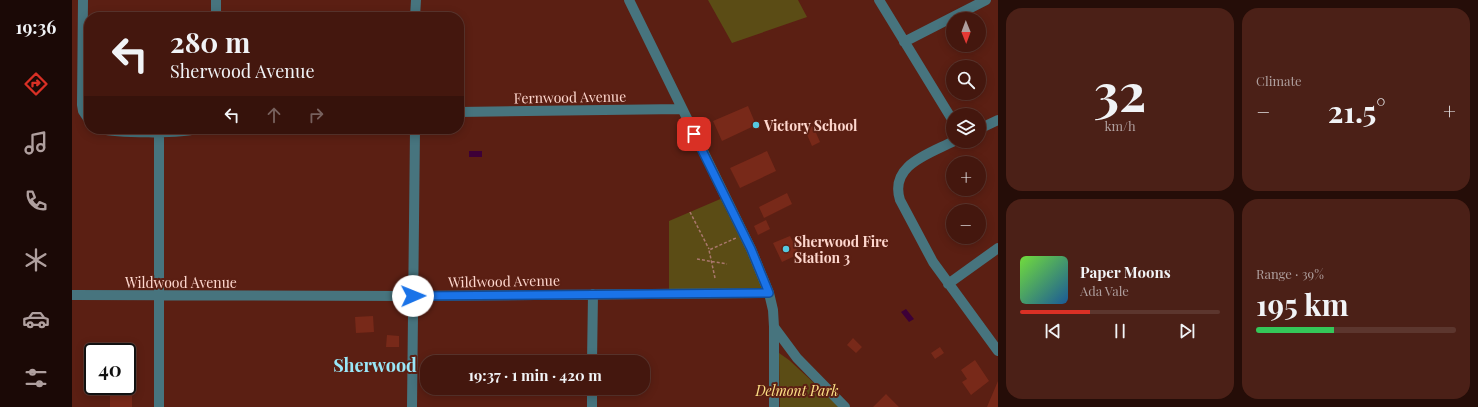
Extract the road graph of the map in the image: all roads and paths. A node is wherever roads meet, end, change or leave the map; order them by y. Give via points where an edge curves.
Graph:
1 (83, 0) edge
2 (216, 0) edge
3 (416, 0) edge
4 (628, 0) edge
5 (879, 0) edge
6 (986, 0) edge
7 (216, 12) edge
8 (416, 12) edge
9 (904, 42) junction
10 (681, 109) junction
11 (946, 110) edge
12 (84, 112) edge
13 (464, 112) edge
14 (998, 120) edge
15 (986, 126) edge
16 (159, 134) edge
17 (415, 134) edge
18 (946, 145) edge
19 (690, 212) dead end
20 (744, 235) junction
21 (998, 248) edge
22 (709, 250) junction
23 (697, 259) dead end
24 (712, 262) junction
25 (727, 264) dead end
26 (715, 278) dead end
27 (948, 284) junction
28 (769, 293) junction
29 (593, 294) junction
30 (72, 295) edge
31 (160, 296) junction
32 (413, 296) junction
33 (774, 327) junction
34 (998, 351) edge
35 (592, 355) edge
36 (592, 395) edge
37 (159, 407) edge
38 (412, 407) edge
39 (592, 407) edge
40 (774, 407) edge
41 (845, 407) edge

1 - 12 street
2 - 7 street
3 - 8 street
4 - 10 street
5 - 9 street
6 - 9 street
9 - 11 street
10 - 13 street, Fernwood Avenue
10 - 20 street
14 - 15 street
16 - 31 street
17 - 32 street
18 - 27 street via 910,164 900,177 898,186 900,200 933,262
19 - 22 path
20 - 22 path
20 - 28 street
21 - 27 street
22 - 24 path
23 - 24 path
24 - 25 path
24 - 26 path
27 - 34 street
28 - 29 street, Wildwood Avenue
28 - 33 street
29 - 32 street, Wildwood Avenue
29 - 35 street
30 - 31 street, Wildwood Avenue
31 - 32 street, Wildwood Avenue
31 - 37 street
32 - 38 street
33 - 40 street
33 - 41 street via 797,358
36 - 39 street

